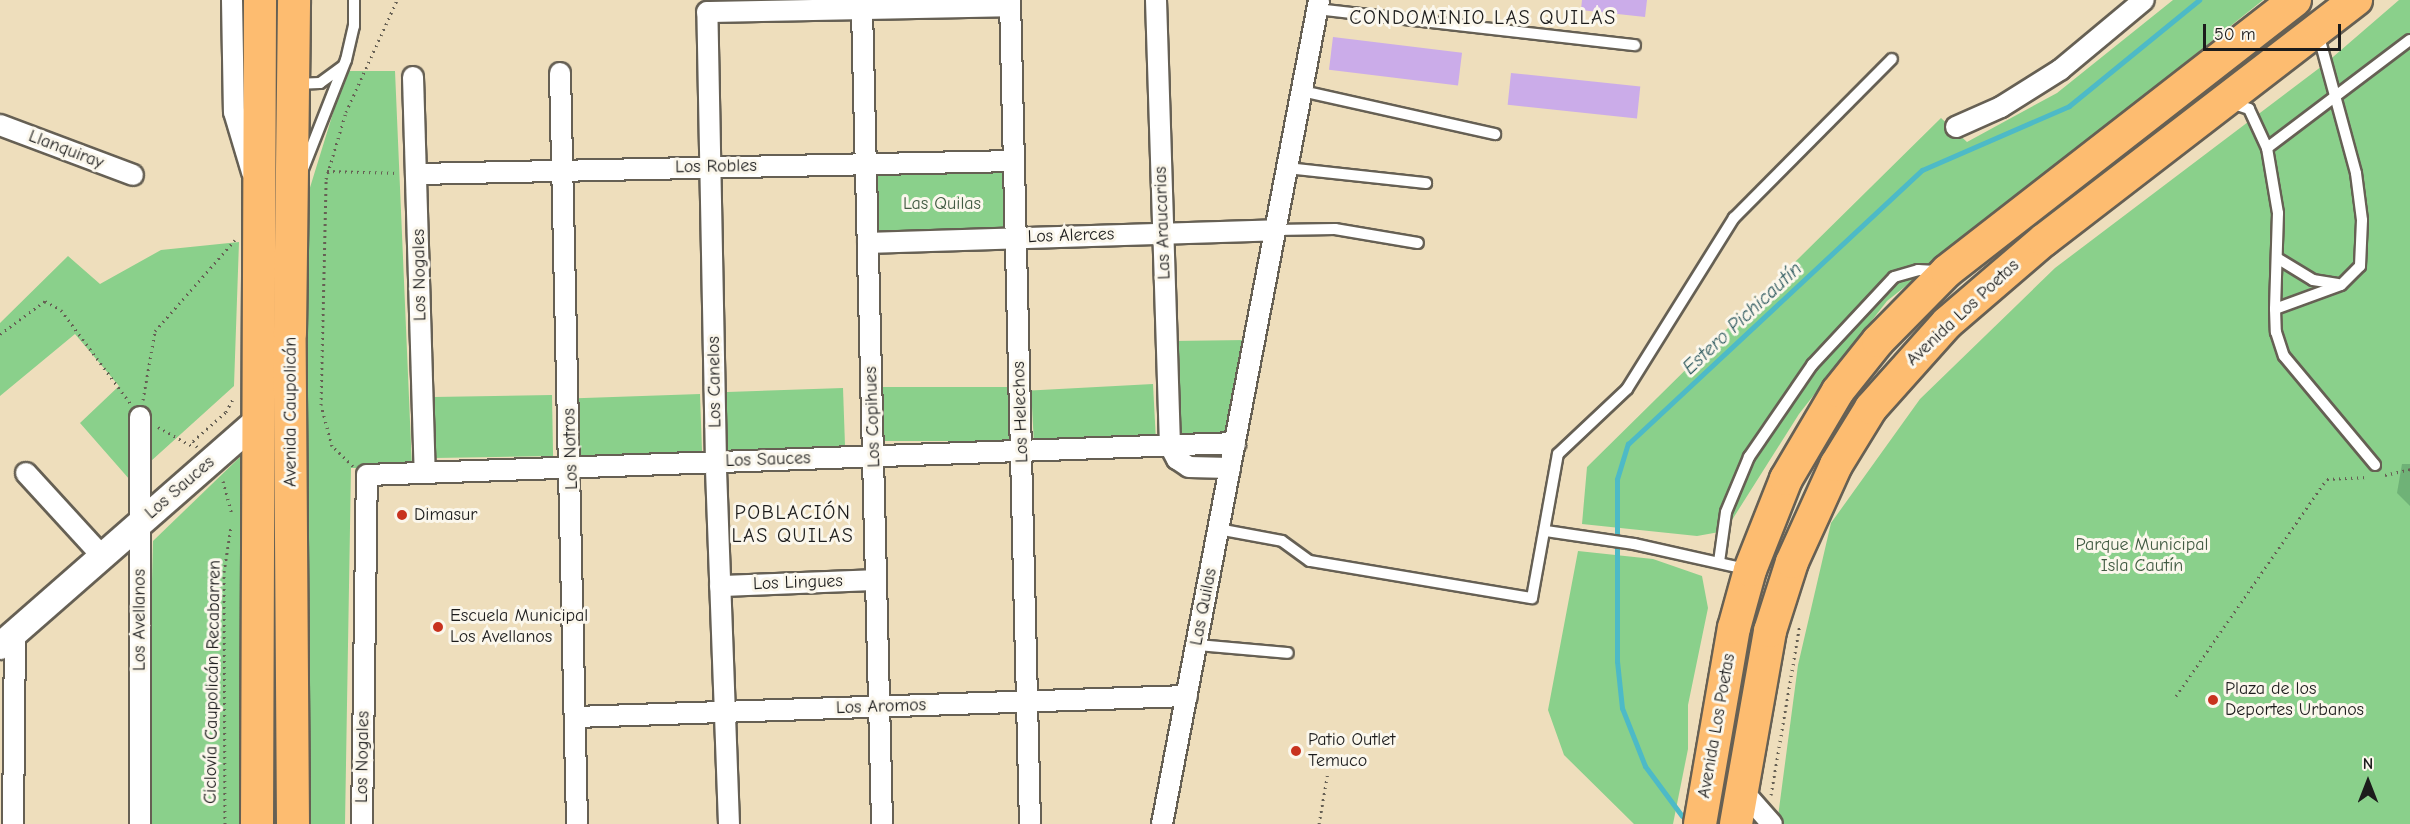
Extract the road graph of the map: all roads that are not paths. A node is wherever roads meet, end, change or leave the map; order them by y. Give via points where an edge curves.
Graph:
1 (232, 0) edge
2 (260, 0) edge
3 (294, 0) edge
4 (354, 0) edge
5 (1156, 0) edge
6 (2144, 0) edge
7 (2295, 0) edge
8 (2356, 0) edge
9 (1010, 3) edge
10 (1318, 4) edge
11 (862, 10) junction
12 (2317, 30) junction
13 (259, 38) junction
14 (2410, 40) edge
15 (1635, 45) dead end
16 (1892, 59) dead end
17 (346, 60) junction
18 (560, 74) dead end
19 (413, 77) dead end
20 (294, 84) junction
21 (1302, 91) junction
22 (2336, 96) junction
23 (2222, 100) junction
24 (0, 125) edge
25 (1956, 127) dead end
26 (1495, 134) dead end
27 (2267, 148) junction
28 (1014, 161) junction
29 (866, 164) junction
30 (711, 168) junction
31 (1287, 168) junction
32 (562, 171) junction
33 (418, 174) junction
34 (133, 175) dead end
35 (1426, 183) dead end
36 (256, 184) junction
37 (292, 195) junction
38 (1275, 230) junction
39 (1163, 233) junction
40 (1016, 238) junction
41 (868, 243) junction
42 (1418, 243) dead end
43 (2277, 258) junction
44 (1947, 271) junction
45 (2341, 285) junction
46 (2275, 309) junction
47 (290, 343) junction
48 (140, 417) road end
49 (258, 420) junction
50 (1235, 443) junction
51 (1170, 446) junction
52 (1022, 451) junction
53 (874, 456) junction
54 (716, 462) junction
55 (2375, 465) dead end
56 (291, 466) junction
57 (572, 467) junction
58 (1230, 468) junction
59 (26, 473) dead end
60 (425, 473) junction
61 (367, 475) joint
62 (140, 524) junction
63 (1218, 529) junction
64 (1546, 531) junction
65 (102, 556) junction
66 (1719, 562) junction
67 (1750, 570) junction
68 (876, 580) junction
69 (720, 585) junction
70 (7, 639) edge
71 (1197, 645) junction
72 (1288, 653) dead end
73 (1187, 696) junction
74 (1027, 702) junction
75 (879, 707) junction
76 (724, 712) junction
77 (576, 717) junction
78 (257, 739) junction
79 (1742, 790) junction
80 (13, 824) edge
81 (140, 824) edge
82 (257, 824) edge
83 (274, 824) edge
84 (293, 824) edge
85 (362, 824) edge
86 (577, 824) edge
87 (729, 824) edge
88 (882, 824) edge
89 (1030, 824) edge
90 (1162, 824) edge
91 (1700, 824) edge
92 (1736, 824) edge
93 (1772, 824) edge

1 - 36 street, Avenida Caupolicán via 234,112
2 - 13 main road, Avenida Caupolicán
3 - 20 main road, Avenida Caupolicán
4 - 17 lane via 354,26
5 - 39 street, Las Araucarias
6 - 25 street via 2060,70 2001,107
7 - 44 main road, Avenida Los Poetas
8 - 12 main road, Avenida Los Poetas
9 - 11 street
9 - 28 street, Los Helechos
10 - 15 lane
10 - 21 street, Las Quilas
11 - 29 street, Los Copihues
11 - 30 street, Los Canelos via 707,12
12 - 22 lane
12 - 23 main road, Avenida Los Poetas
13 - 20 main road via 268,61
13 - 36 main road, Avenida Caupolicán
14 - 22 lane
16 - 64 lane via 1734,218 1627,389 1558,454
17 - 20 lane via 330,78 314,84
17 - 37 lane
18 - 32 street, Los Notros
19 - 33 street, Los Nogales
20 - 37 main road, Avenida Caupolicán
21 - 26 lane
21 - 31 street, Las Quilas
22 - 27 lane
22 - 45 lane via 2356,173 2361,220 2360,266
23 - 27 lane via 2249,109
23 - 79 main road, Avenida Los Poetas via 1947,323 1871,408 1836,465 1792,562 1770,631
24 - 34 street, Llanquiray
27 - 43 lane via 2278,213
28 - 29 street, Los Robles
28 - 40 street, Los Helechos
29 - 30 street, Los Robles
29 - 41 street, Los Copihues
30 - 32 street, Los Robles
30 - 54 street, Los Canelos
31 - 35 lane
31 - 38 street, Las Quilas
32 - 33 street, Los Robles
32 - 57 street, Los Notros
33 - 60 street, Los Nogales
36 - 49 main road, Avenida Caupolicán
37 - 47 main road, Avenida Caupolicán
38 - 39 street, Los Alerces
38 - 42 lane via 1335,229
38 - 50 street, Las Quilas
39 - 40 street, Los Alerces
39 - 51 street, Las Araucarias
40 - 41 street, Los Alerces
40 - 52 street, Los Helechos
41 - 53 street, Los Copihues
43 - 45 lane via 2313,280
43 - 46 lane
44 - 66 lane via 1918,270 1894,277 1812,365 1749,457 1726,512
44 - 67 main road, Avenida Los Poetas via 1878,340 1819,419 1786,479
45 - 46 lane
46 - 55 lane via 2276,332 2284,356
47 - 49 main road via 279,389
47 - 56 main road, Avenida Caupolicán
48 - 62 street, Los Avellanos
49 - 56 main road via 282,445
49 - 62 street, Los Sauces via 205,457
49 - 78 main road, Avenida Caupolicán
50 - 51 street, Los Sauces
50 - 58 street, Las Quilas
51 - 52 street, Los Sauces
51 - 58 street via 1177,459 1189,467
52 - 53 street, Los Sauces
52 - 74 street, Los Helechos
53 - 54 street, Los Sauces
53 - 68 street, Los Copihues
54 - 57 street, Los Sauces
54 - 69 street, Los Canelos
56 - 84 main road, Avenida Caupolicán
57 - 60 street, Los Sauces
57 - 77 street, Los Notros
58 - 63 street, Las Quilas
59 - 65 street
60 - 61 street, Los Sauces
61 - 85 street, Los Nogales
62 - 65 street, Los Sauces
62 - 81 street, Los Avellanos
63 - 64 lane via 1282,541 1310,561 1532,598
63 - 71 street, Las Quilas
64 - 66 lane
65 - 70 street, Los Sauces
66 - 67 lane
67 - 91 main road, Avenida Los Poetas via 1734,628
68 - 69 street, Los Lingues
68 - 75 street, Los Copihues
69 - 76 street, Los Canelos
70 - 80 street
71 - 72 lane
71 - 73 street, Las Quilas
73 - 74 street, Los Aromos
73 - 90 street, Las Quilas
74 - 75 street, Los Aromos
74 - 89 street, Los Helechos
75 - 76 street, Los Aromos
75 - 88 street, Los Copihues
76 - 77 street, Los Aromos
76 - 87 street, Los Canelos
77 - 86 street, Los Notros
78 - 82 main road, Avenida Caupolicán
78 - 83 main road
79 - 92 main road, Avenida Los Poetas
79 - 93 street

